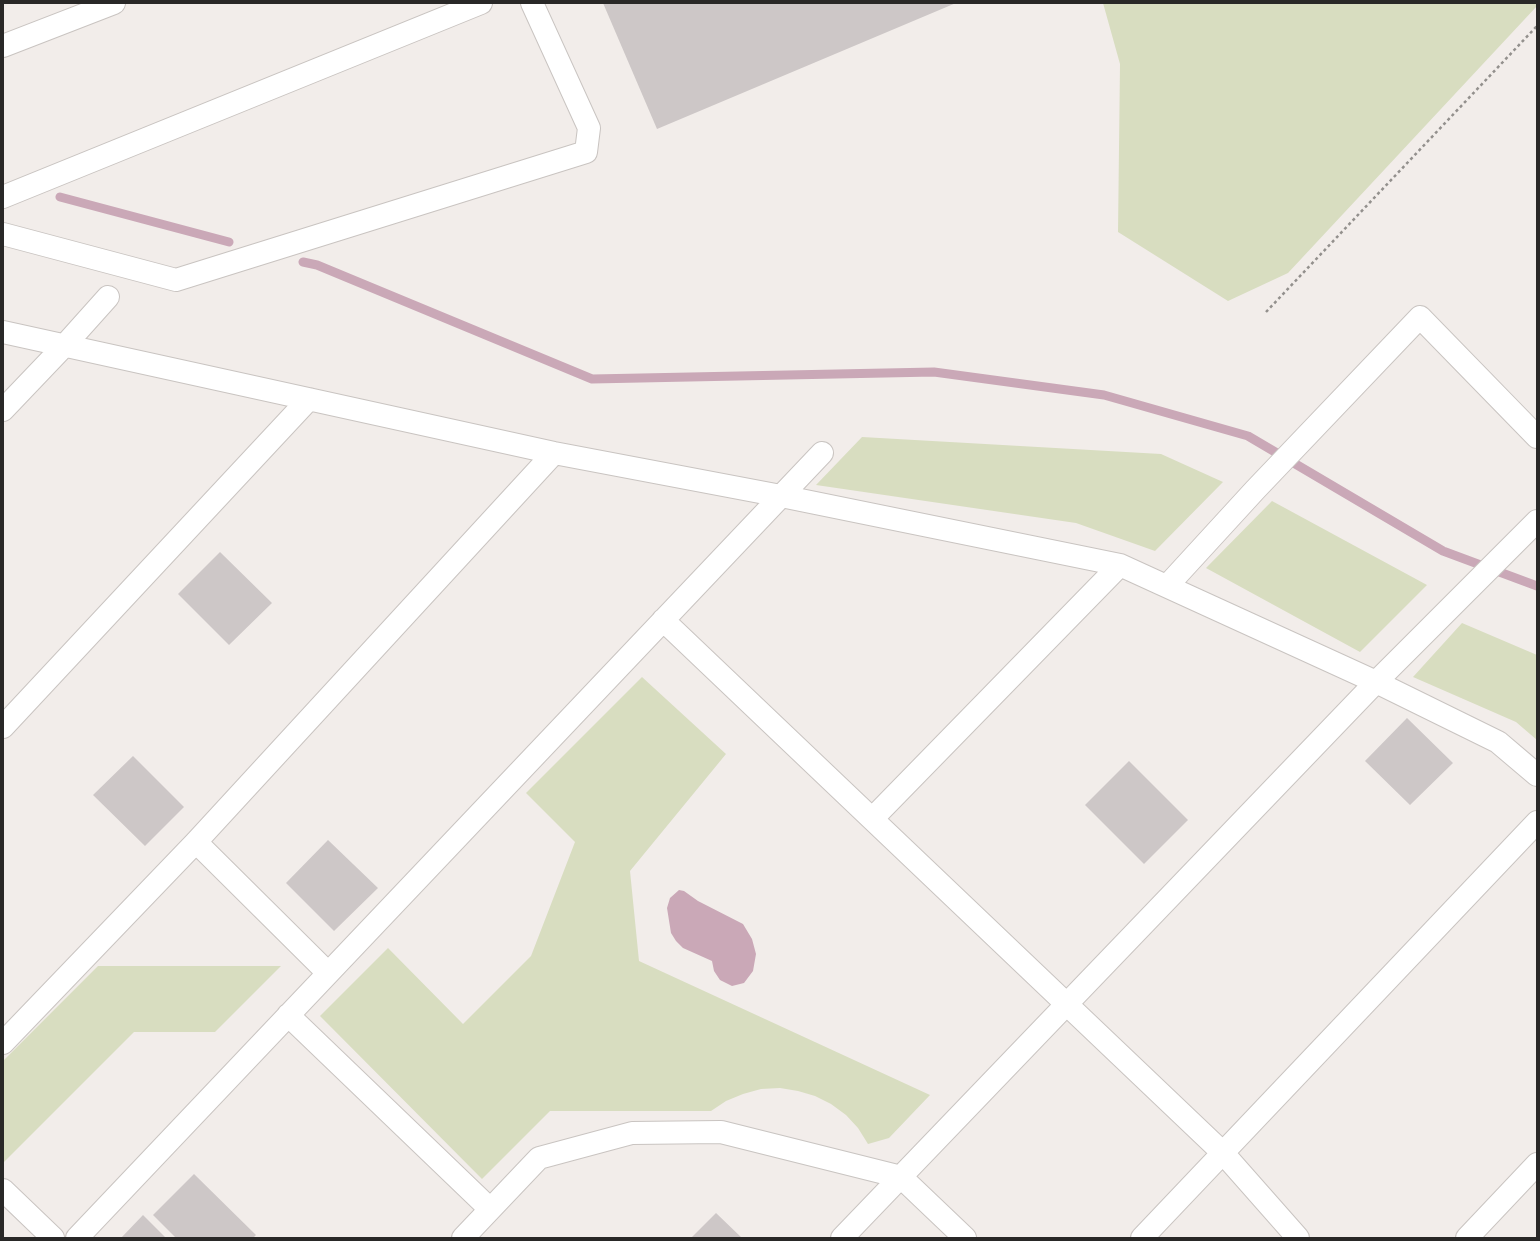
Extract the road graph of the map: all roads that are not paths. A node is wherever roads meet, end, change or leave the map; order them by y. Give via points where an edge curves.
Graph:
1 (114, 3) edge
2 (481, 3) edge
3 (532, 3) edge
4 (3, 46) edge
5 (3, 197) edge
6 (3, 234) edge
7 (108, 297) dead end
8 (3, 332) edge
9 (65, 345) junction
10 (309, 399) junction
11 (3, 410) edge
12 (1537, 437) edge
13 (554, 453) junction
14 (822, 453) dead end
15 (781, 496) junction
16 (1537, 521) edge
17 (1120, 565) junction
18 (1167, 586) junction
19 (663, 620) junction
20 (1376, 682) junction
21 (3, 727) edge
22 (1537, 775) edge
23 (872, 819) junction
24 (1537, 822) edge
25 (196, 842) junction
26 (328, 973) junction
27 (1067, 1004) junction
28 (288, 1015) junction
29 (3, 1043) edge
30 (1223, 1153) junction
31 (1537, 1164) edge
32 (901, 1177) junction
33 (3, 1190) edge
34 (490, 1209) junction
35 (53, 1238) edge
36 (77, 1238) edge
37 (463, 1238) edge
38 (842, 1238) edge
39 (965, 1238) edge
40 (1142, 1238) edge
41 (1298, 1238) edge
42 (1467, 1238) edge

1 - 4 street
2 - 5 street
3 - 6 street via 589,128 586,152 176,280
7 - 9 street
8 - 9 street
9 - 10 street
9 - 11 street
10 - 13 street
10 - 21 street
12 - 18 street via 1420,317
13 - 15 street
13 - 25 street
14 - 15 street
15 - 17 street
15 - 19 street
16 - 20 street
17 - 18 street
17 - 23 street
18 - 20 street
19 - 23 street
19 - 26 street
20 - 22 street via 1498,742
20 - 27 street
23 - 27 street
24 - 30 street
25 - 26 street
25 - 29 street
26 - 28 street
27 - 30 street
27 - 32 street
28 - 34 street
28 - 36 street
30 - 40 street
30 - 41 street
31 - 42 street
32 - 34 street via 721,1132 632,1133 539,1158
32 - 38 street
32 - 39 street
33 - 35 street
34 - 37 street

